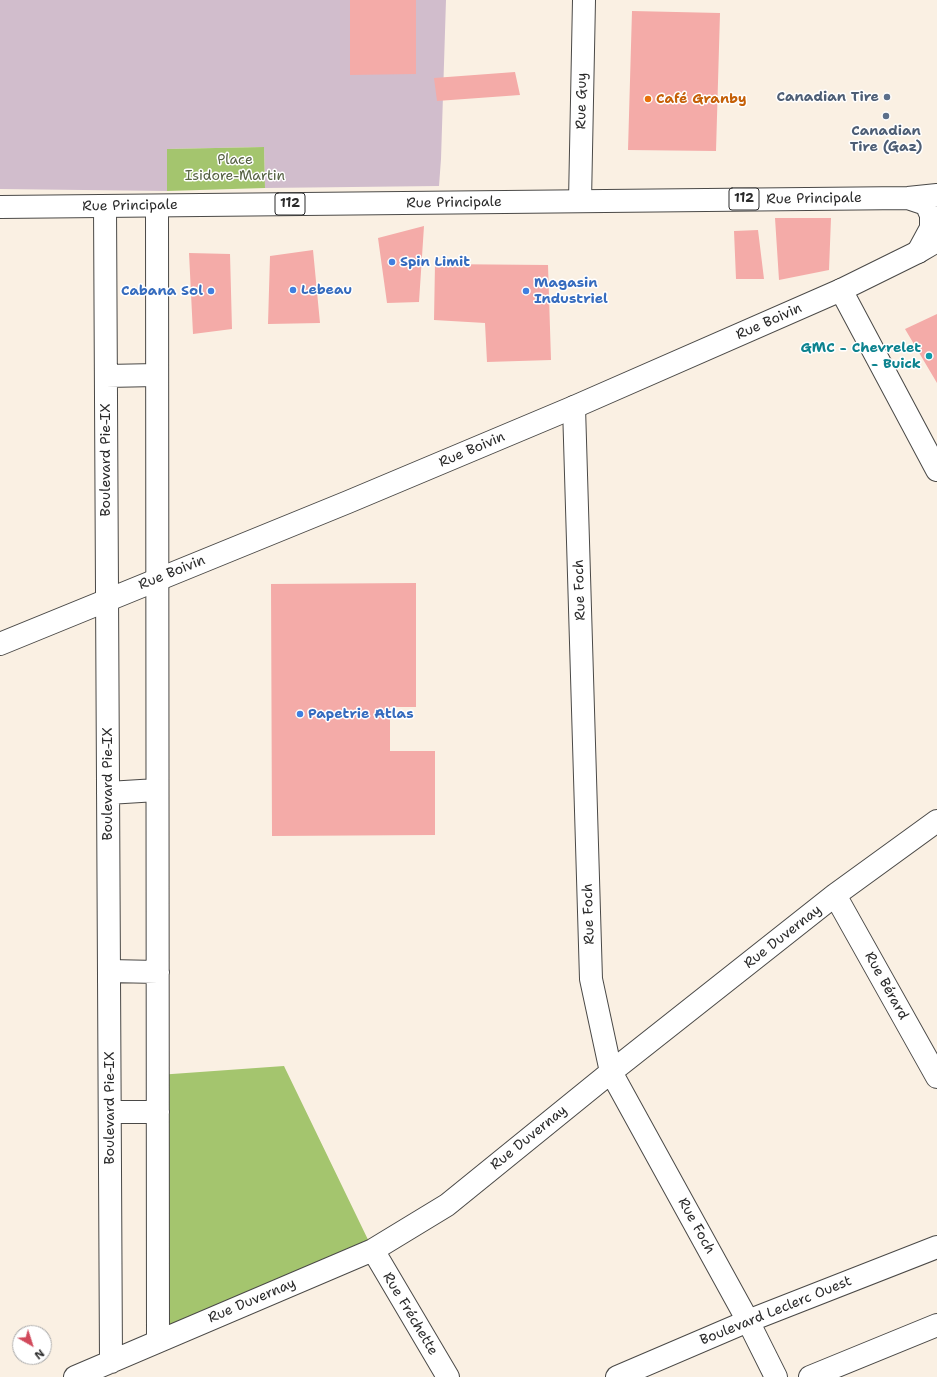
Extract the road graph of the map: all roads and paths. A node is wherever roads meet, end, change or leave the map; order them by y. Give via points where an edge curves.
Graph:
1 (584, 0) edge
2 (937, 195) edge
3 (908, 198) junction
4 (580, 201) junction
5 (937, 201) edge
6 (105, 206) junction
7 (157, 206) junction
8 (0, 207) edge
9 (937, 241) edge
10 (918, 252) junction
11 (841, 290) junction
12 (157, 375) junction
13 (106, 376) junction
14 (574, 407) junction
15 (937, 470) edge
16 (157, 580) junction
17 (107, 600) junction
18 (0, 644) edge
19 (158, 790) junction
20 (108, 793) junction
21 (937, 821) edge
22 (836, 895) junction
23 (109, 971) junction
24 (158, 972) junction
25 (611, 1072) junction
26 (937, 1077) edge
27 (110, 1112) junction
28 (158, 1112) junction
29 (937, 1247) edge
30 (373, 1250) junction
31 (748, 1321) junction
32 (937, 1325) edge
33 (158, 1341) junction
34 (111, 1362) junction
35 (75, 1377) edge
36 (448, 1377) edge
37 (617, 1377) edge
38 (776, 1377) edge
39 (810, 1377) edge

1 - 4 street, Rue Guy
2 - 3 street, Rue Principale / 112
3 - 4 street, Rue Principale / 112
3 - 5 street, Rue Principale / 112
3 - 10 street via 926,204 931,214 931,228
4 - 7 street, Rue Principale / 112
6 - 7 street, Rue Principale / 112
6 - 8 street, Rue Principale / 112
6 - 13 street, Boulevard Pie-IX
7 - 12 street
9 - 10 street, Rue Boivin
10 - 11 street, Rue Boivin
11 - 14 street, Rue Boivin
11 - 15 street
12 - 13 street
12 - 16 street
13 - 17 street, Boulevard Pie-IX
14 - 16 street, Rue Boivin
14 - 25 street, Rue Foch via 591,979
16 - 17 street, Rue Boivin
16 - 19 street
17 - 18 street, Rue Boivin
17 - 20 street, Boulevard Pie-IX
19 - 20 street
19 - 24 street
20 - 23 street, Boulevard Pie-IX
21 - 22 street, Rue Duvernay
22 - 25 street, Rue Duvernay
22 - 26 street, Rue Bérard
23 - 24 street
23 - 27 street, Boulevard Pie-IX
24 - 28 street
25 - 30 street, Rue Duvernay via 447,1205
25 - 31 street, Rue Foch
27 - 28 street
27 - 34 street, Boulevard Pie-IX
28 - 33 street
29 - 31 street, Boulevard Leclerc Ouest
30 - 33 street, Rue Duvernay
30 - 36 street, Rue Fréchette
31 - 37 street, Boulevard Leclerc Ouest
31 - 38 street, Rue Foch
32 - 39 street
33 - 34 street, Rue Duvernay
34 - 35 street, Rue Duvernay

